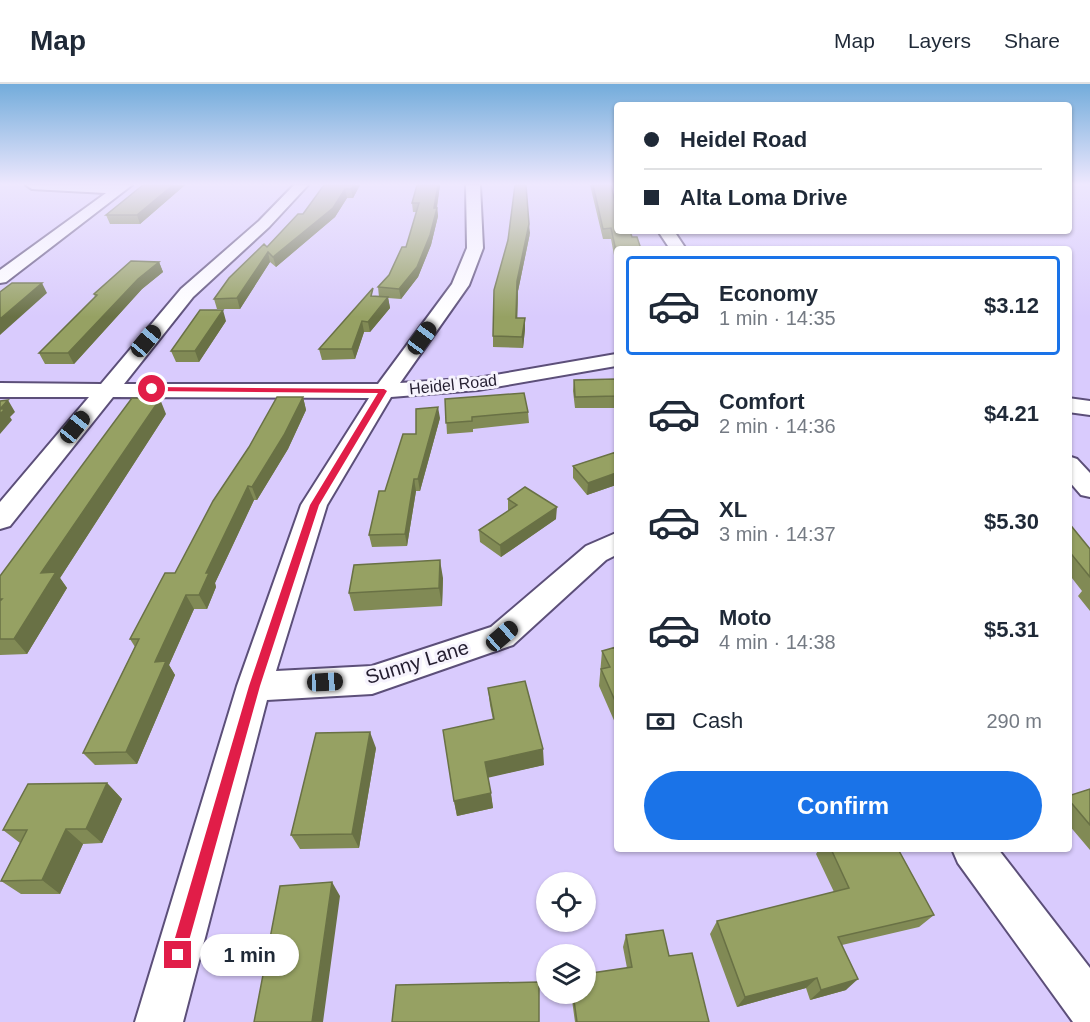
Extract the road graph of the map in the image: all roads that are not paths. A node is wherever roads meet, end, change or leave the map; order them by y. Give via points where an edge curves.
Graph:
1 (67, 229) edge
2 (259, 229) edge
3 (474, 229) edge
4 (0, 278) edge
5 (614, 360) edge
6 (105, 389) junction
7 (0, 390) edge
8 (384, 391) junction
9 (1072, 406) edge
10 (1090, 408) edge
11 (1072, 469) edge
12 (1090, 489) edge
13 (0, 520) edge
14 (614, 544) edge
15 (254, 686) junction
16 (974, 852) edge
17 (1090, 1006) edge
18 (159, 1022) edge

1 - 4 street
2 - 6 street via 187,292
3 - 8 street via 475,248 460,285
5 - 8 street, Heidel Road via 478,384
6 - 7 street, Heidel Road
6 - 8 street, Heidel Road
6 - 13 street
8 - 15 street via 314,505
9 - 10 street
11 - 12 street
14 - 15 street, Sunny Lane via 596,553 502,636 372,680
15 - 18 street
16 - 17 street

